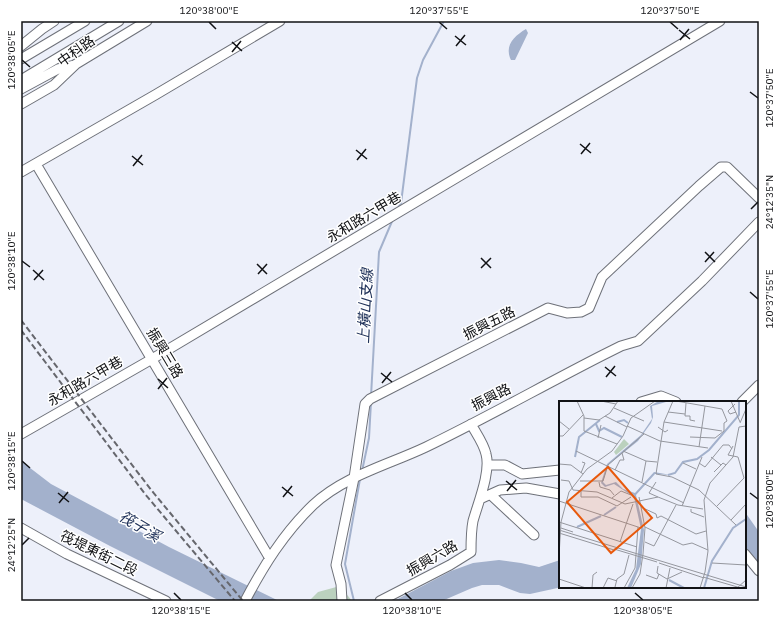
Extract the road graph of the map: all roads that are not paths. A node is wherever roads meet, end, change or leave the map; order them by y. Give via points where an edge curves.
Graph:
1 (54, 21) edge
2 (85, 21) edge
3 (119, 21) edge
4 (147, 21) edge
5 (280, 21) edge
6 (720, 21) edge
7 (42, 28) junction
8 (21, 41) edge
9 (21, 46) edge
10 (21, 59) edge
11 (76, 64) junction
12 (21, 80) edge
13 (21, 89) edge
14 (21, 98) edge
15 (21, 104) edge
16 (36, 164) junction
17 (21, 172) edge
18 (759, 198) edge
19 (759, 222) edge
20 (152, 359) junction
21 (759, 386) edge
22 (644, 401) edge
23 (674, 401) edge
24 (743, 401) edge
25 (21, 423) edge
26 (471, 424) junction
27 (25, 432) edge
28 (487, 465) junction
29 (559, 470) edge
30 (354, 478) junction
31 (559, 494) edge
32 (491, 495) junction
33 (480, 499) junction
34 (21, 528) edge
35 (534, 535) dead end
36 (746, 555) edge
37 (270, 557) junction
38 (759, 571) edge
39 (166, 601) edge
40 (245, 601) edge
41 (342, 601) edge
42 (380, 601) edge

1 - 7 street
2 - 10 street, 中科路
3 - 12 street, 中科路
4 - 11 street, 中科路
5 - 16 street
6 - 20 street, 永和路六甲巷
7 - 8 street
7 - 9 street
11 - 13 street via 58,69
11 - 14 street
11 - 15 street, 中科路 via 54,85
16 - 17 street
16 - 20 street, 振興三路
18 - 30 street, 振興五路 via 727,167 721,167 602,277 589,308 582,312 567,313 548,308 370,399 365,404
19 - 26 street, 振興路 via 702,281 638,341 603,355
20 - 27 street, 永和路六甲巷
20 - 37 street, 振興三路
21 - 24 street
22 - 23 street via 661,396
25 - 27 street
26 - 28 street, 振興六路 via 486,454
26 - 30 street, 振興路
28 - 29 street via 505,465 522,474
28 - 33 street, 振興六路
30 - 37 street, 振興路 via 314,505 284,537
30 - 41 street, 振興五路 via 336,565
31 - 32 street via 526,488 500,490
32 - 33 street
32 - 35 street
33 - 42 street, 振興六路 via 470,537 470,552
34 - 39 street, 筏堤東街二段 via 67,554
36 - 38 street
37 - 40 street, 振興路

